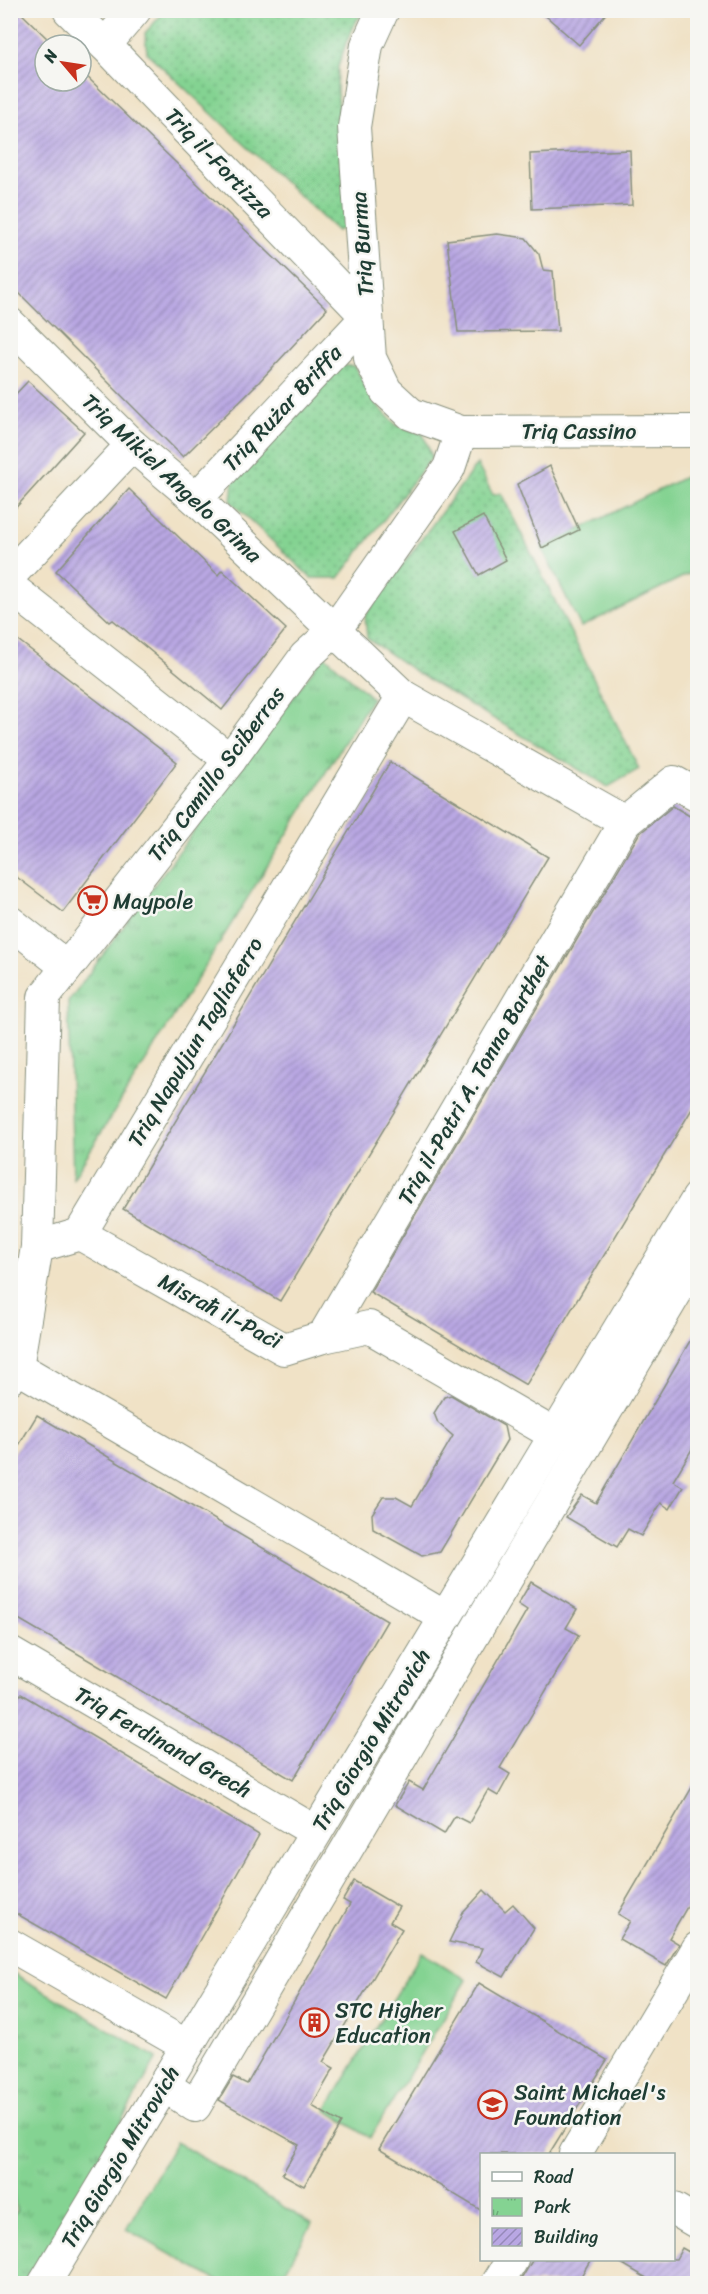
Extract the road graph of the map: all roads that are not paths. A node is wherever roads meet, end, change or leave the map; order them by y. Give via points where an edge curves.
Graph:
1 (69, 10) edge
2 (135, 10) edge
3 (383, 10) edge
4 (105, 45) junction
5 (367, 317) junction
6 (10, 324) edge
7 (698, 431) edge
8 (461, 432) junction
9 (132, 445) junction
10 (196, 499) junction
11 (10, 575) edge
12 (10, 587) edge
13 (335, 630) junction
14 (403, 696) junction
15 (230, 760) junction
16 (698, 795) edge
17 (625, 822) junction
18 (10, 922) edge
19 (67, 967) junction
20 (698, 1198) edge
21 (80, 1234) junction
22 (37, 1247) junction
23 (698, 1255) edge
24 (323, 1337) junction
25 (14, 1373) edge
26 (555, 1435) junction
27 (445, 1617) junction
28 (10, 1653) edge
29 (316, 1832) junction
30 (10, 1945) edge
31 (698, 1948) edge
32 (187, 2046) junction
33 (164, 2085) junction
34 (577, 2153) edge
35 (675, 2210) edge
36 (698, 2223) edge
37 (511, 2261) edge
38 (44, 2283) edge
39 (497, 2283) edge

1 - 4 street, Triq il-Fortizza
2 - 4 street
3 - 5 street, Triq Burma via 367,45 354,127
4 - 5 street, Triq il-Fortizza
5 - 8 street, Triq Burma via 370,358 386,391 411,414
5 - 10 street, Triq Rużar Briffa
6 - 9 street, Triq Mikiel Angelo Grima
7 - 8 street, Triq Cassino
8 - 13 street, Triq Camillo Sciberras via 449,468
9 - 10 street, Triq Mikiel Angelo Grima
9 - 11 street
10 - 13 street, Triq Mikiel Angelo Grima
12 - 15 street
13 - 14 street, Triq Mikiel Angelo Grima
13 - 15 street, Triq Camillo Sciberras via 305,657
14 - 17 street, Triq Mikiel Angelo Grima
14 - 21 street, Triq Napuljun Tagliaferro
15 - 19 street, Triq Camillo Sciberras
16 - 17 street via 674,782
17 - 24 street, Triq il-Patri A. Tonna Barthet
18 - 19 street
19 - 22 street, Triq Camillo Sciberras via 44,997
20 - 26 street, Triq Giorgio Mitrovich
21 - 22 street
21 - 24 street, Misraħ il-Paċi via 284,1349
22 - 25 street
23 - 33 street via 195,2106
24 - 26 street, Misraħ il-Paċi via 369,1327
25 - 27 street
26 - 27 street, Triq Giorgio Mitrovich
27 - 29 street, Triq Giorgio Mitrovich
28 - 29 street, Triq Ferdinand Grech
29 - 32 street, Triq Giorgio Mitrovich
30 - 32 street
31 - 34 street
32 - 33 street, Triq Giorgio Mitrovich
33 - 38 street, Triq Giorgio Mitrovich
35 - 36 street
37 - 39 street

